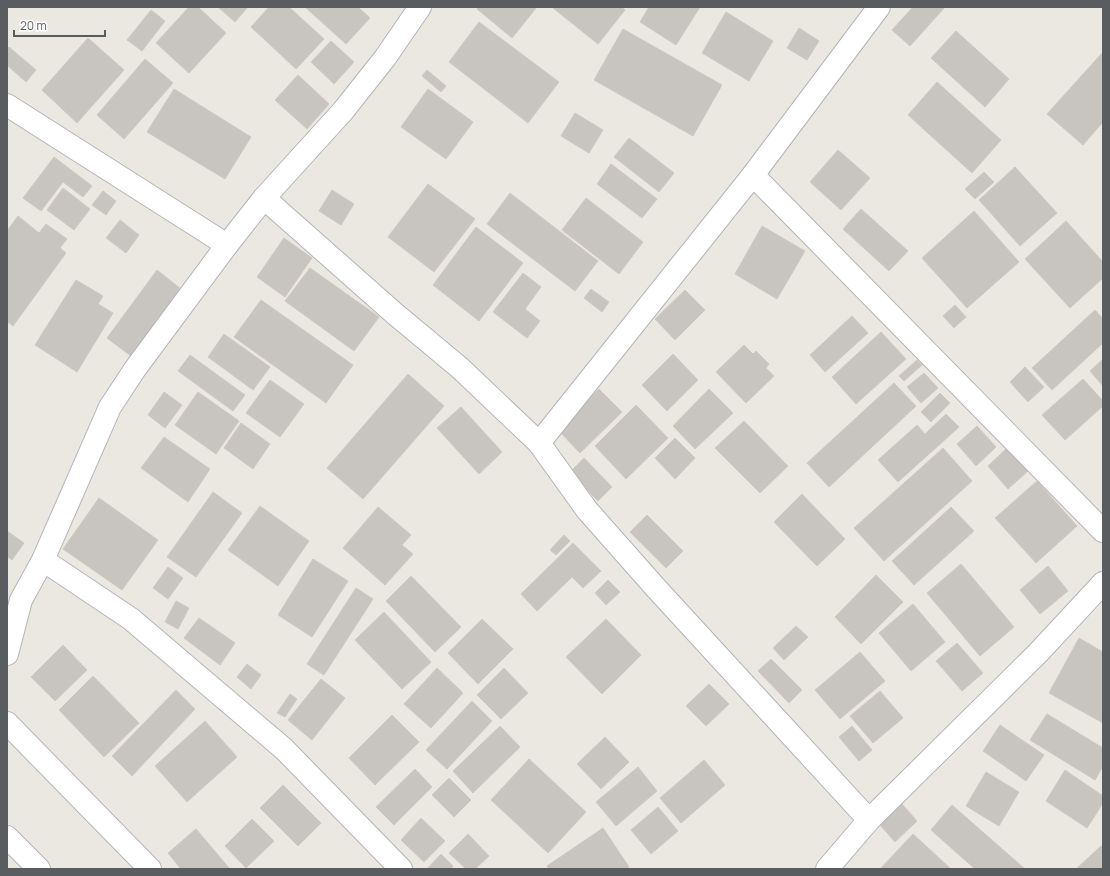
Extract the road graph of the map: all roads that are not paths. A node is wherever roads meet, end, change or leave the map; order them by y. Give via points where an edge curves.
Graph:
1 (420, 7) edge
2 (879, 7) edge
3 (7, 105) edge
4 (753, 175) junction
5 (264, 198) junction
6 (227, 245) junction
7 (539, 443) junction
8 (1103, 531) edge
9 (43, 560) junction
10 (1103, 583) edge
11 (14, 603) edge
12 (7, 654) edge
13 (7, 723) edge
14 (869, 820) junction
15 (7, 837) edge
16 (39, 869) edge
17 (150, 869) edge
18 (401, 869) edge
19 (827, 869) edge

1 - 5 street via 385,58 352,99
2 - 4 street
3 - 6 street
4 - 7 street
4 - 8 street
5 - 6 street
5 - 7 street via 460,368
6 - 9 street via 110,407
7 - 14 street via 587,510
9 - 11 street
9 - 18 street via 131,619 278,744
10 - 14 street via 1038,653
11 - 12 street
13 - 17 street
14 - 19 street
15 - 16 street

